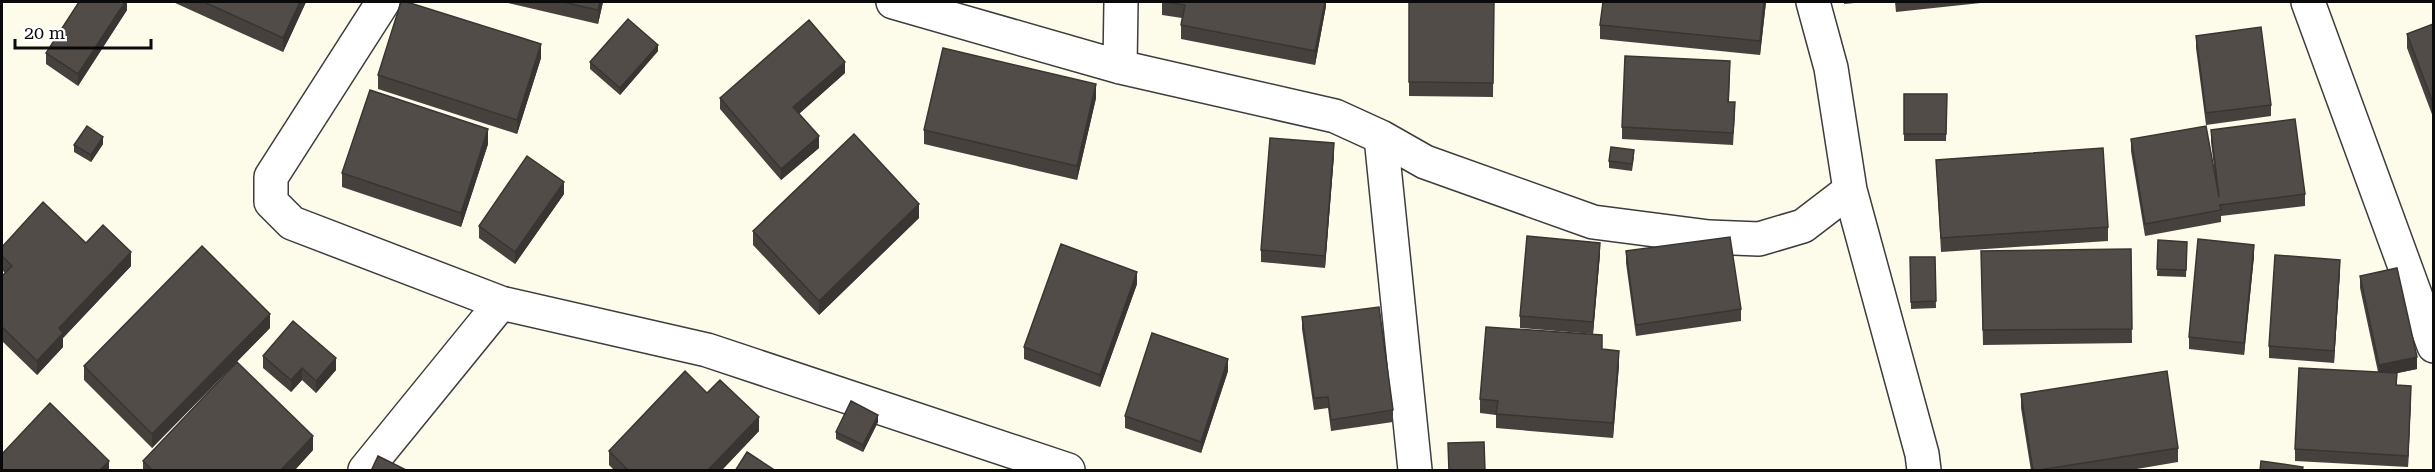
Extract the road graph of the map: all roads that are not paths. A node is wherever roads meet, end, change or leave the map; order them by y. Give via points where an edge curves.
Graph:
1 (383, 2) edge
2 (893, 2) edge
3 (1121, 2) edge
4 (1813, 2) edge
5 (2308, 2) edge
6 (1120, 67) junction
7 (1381, 136) junction
8 (1850, 190) junction
9 (501, 303) junction
10 (2433, 346) edge
11 (365, 471) edge
12 (1068, 471) edge
13 (1415, 471) edge
14 (1924, 471) edge

1 - 9 street via 271,177 271,202 292,223
2 - 6 street
3 - 6 street
4 - 8 street via 1831,68
5 - 10 street
6 - 7 street via 1335,116
7 - 8 street via 1425,162 1593,222 1709,237 1759,239 1803,226
7 - 13 street
8 - 14 street via 1923,454
9 - 11 street
9 - 12 street via 707,350

